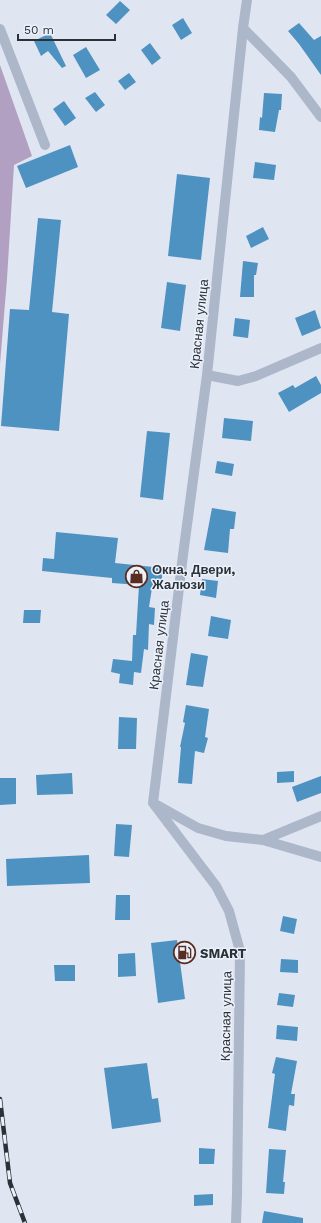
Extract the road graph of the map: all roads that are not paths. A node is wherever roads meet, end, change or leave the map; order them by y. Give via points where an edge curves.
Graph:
1 (247, 0) edge
2 (243, 28) junction
3 (0, 29) edge
4 (321, 117) edge
5 (45, 145) dead end
6 (321, 348) edge
7 (207, 375) junction
8 (154, 803) junction
9 (321, 816) edge
10 (263, 840) junction
11 (321, 856) edge
12 (236, 1223) edge

1 - 2 street, Красная улица
2 - 4 street via 291,77
2 - 7 street, Красная улица
3 - 5 street
6 - 7 street via 256,376 238,381
7 - 8 street, Красная улица
8 - 10 street via 198,828 226,836
8 - 12 street, Красная улица via 216,886 229,910 240,951
9 - 10 street
10 - 11 street

